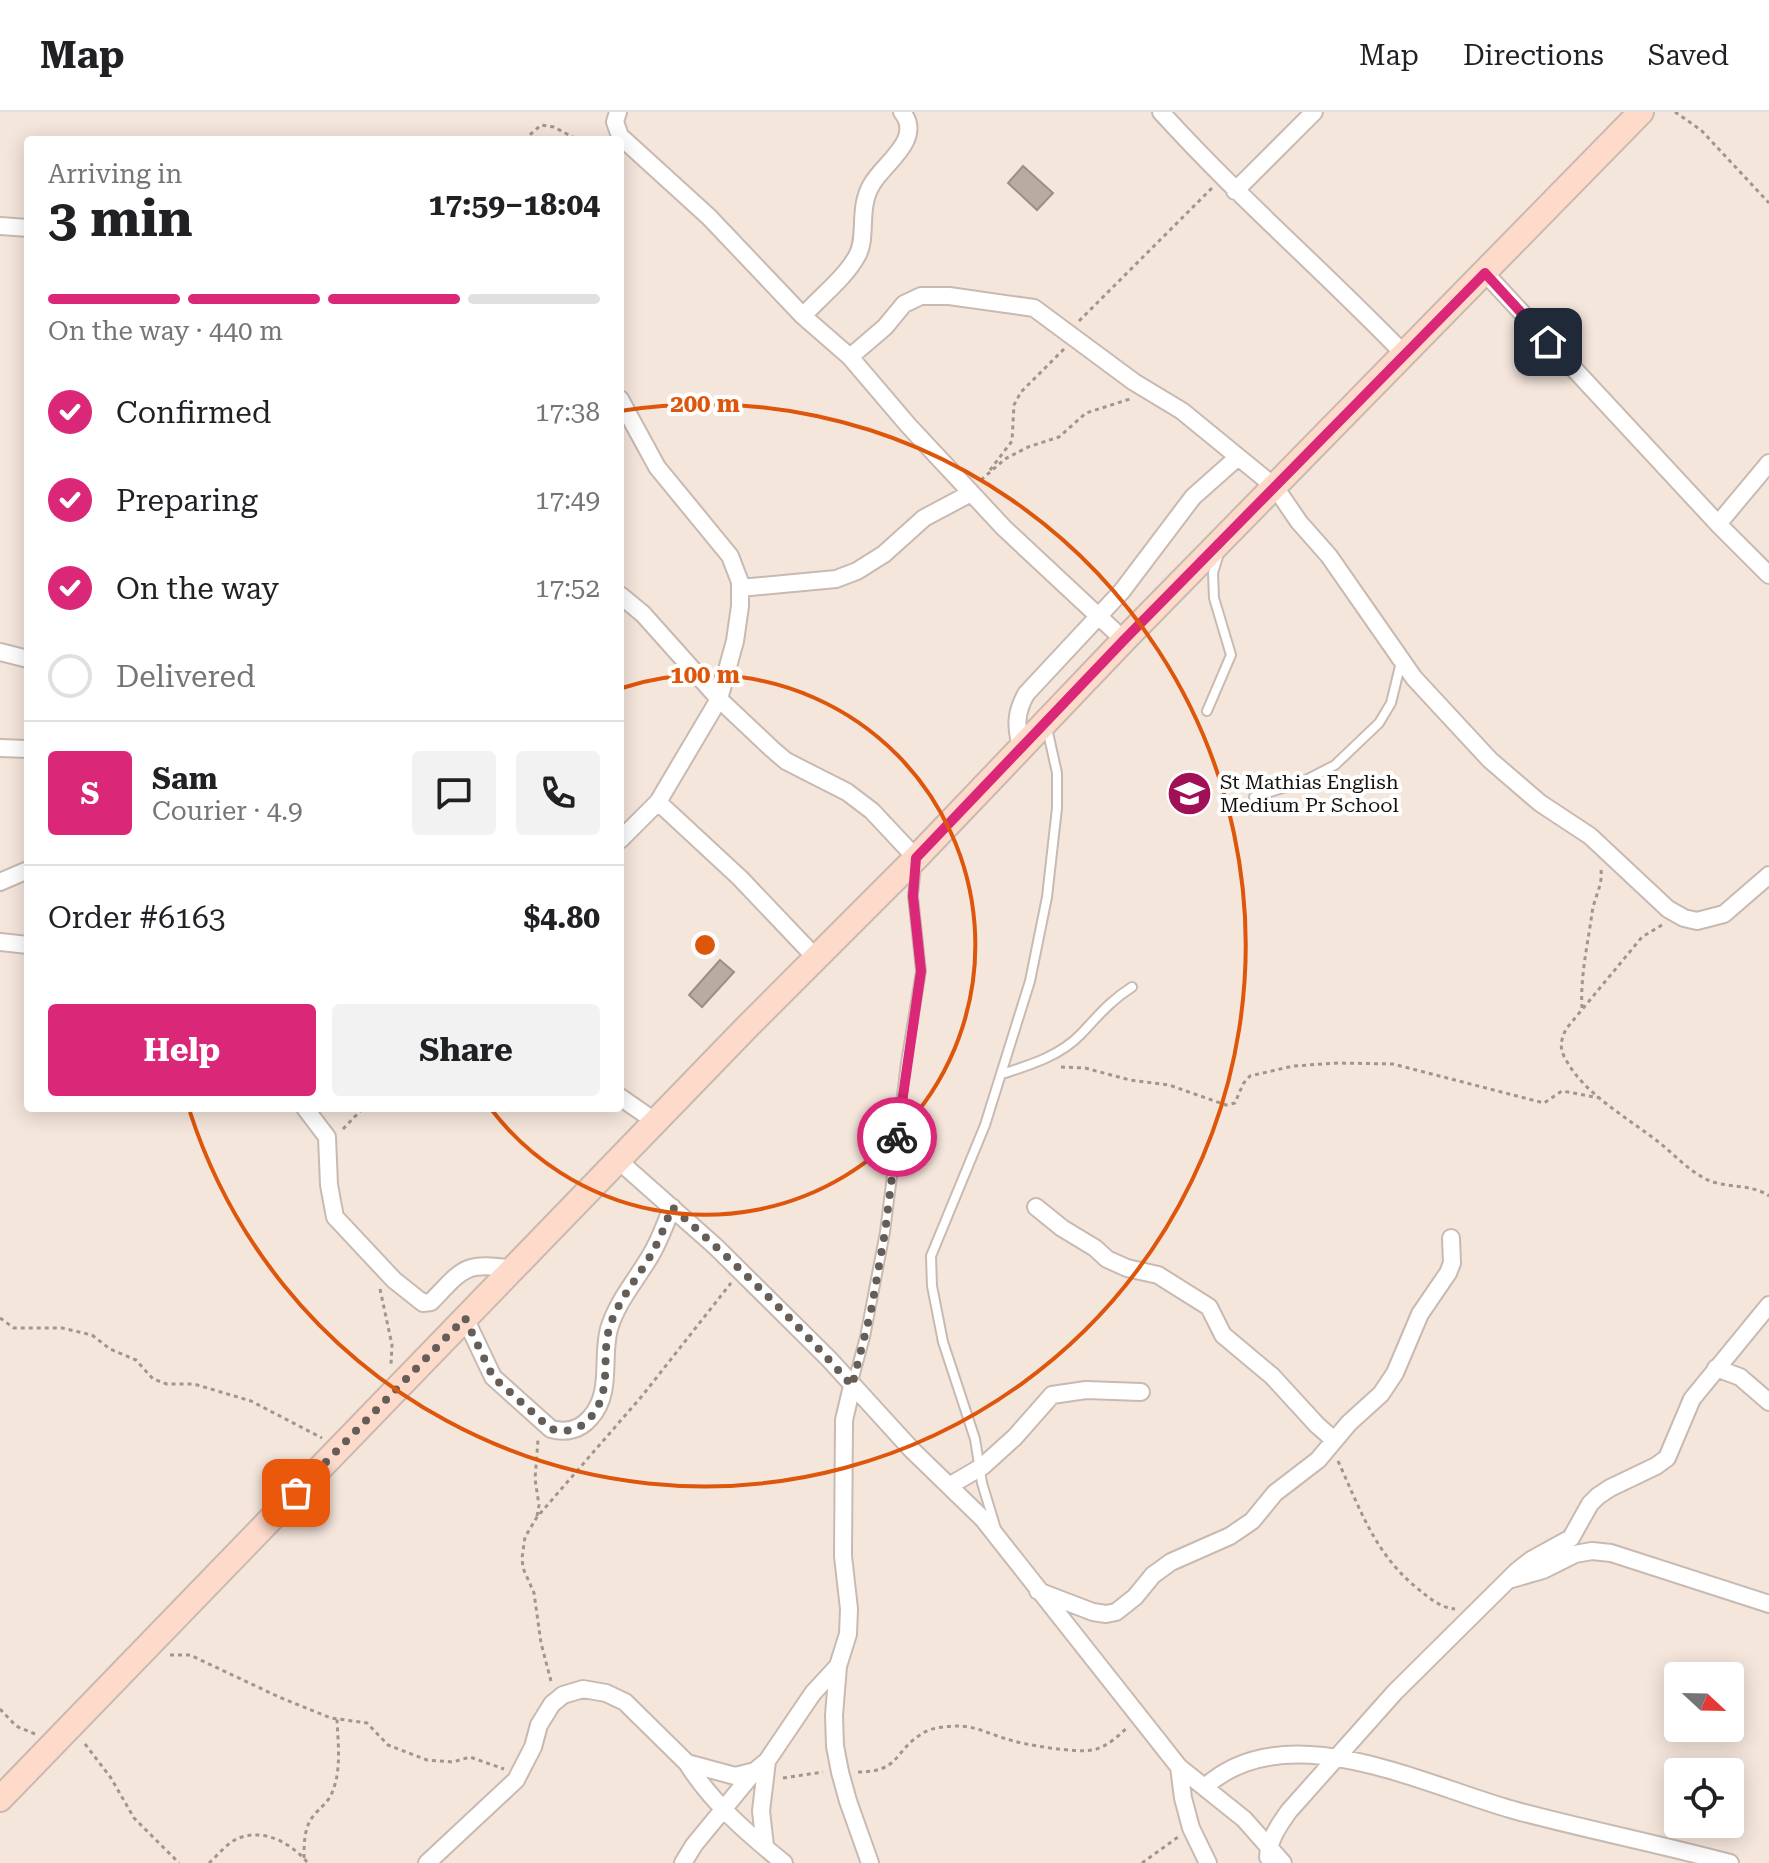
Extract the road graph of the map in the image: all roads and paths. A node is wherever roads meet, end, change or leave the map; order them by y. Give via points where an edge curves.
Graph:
1 (618, 112) edge
2 (902, 112) edge
3 (1161, 112) edge
4 (1314, 112) edge
5 (1675, 112) edge
6 (1638, 113) edge
7 (529, 136) edge
8 (571, 136) edge
9 (620, 136) edge
10 (624, 140) edge
11 (1222, 178) junction
12 (1235, 191) junction
13 (1769, 203) edge
14 (0, 226) edge
15 (24, 228) edge
16 (1485, 273) junction
17 (803, 316) junction
18 (1072, 335) junction
19 (1405, 355) junction
20 (850, 357) junction
21 (1154, 395) junction
22 (624, 406) edge
23 (1238, 457) junction
24 (1769, 463) edge
25 (988, 474) junction
26 (1275, 487) junction
27 (970, 492) junction
28 (1718, 524) junction
29 (1224, 539) junction
30 (1769, 575) edge
31 (740, 588) junction
32 (624, 598) edge
33 (1099, 616) junction
34 (1124, 640) junction
35 (0, 652) edge
36 (24, 658) edge
37 (1401, 662) junction
38 (719, 699) junction
39 (1207, 711) dead end
40 (1045, 722) junction
41 (0, 748) edge
42 (1021, 748) junction
43 (24, 749) edge
44 (1254, 797) dead end
45 (658, 802) junction
46 (624, 833) edge
47 (1605, 851) junction
48 (916, 858) junction
49 (24, 872) edge
50 (1769, 875) edge
51 (0, 882) edge
52 (1684, 918) junction
53 (0, 942) edge
54 (24, 945) edge
55 (816, 958) junction
56 (1132, 987) dead end
57 (1582, 1008) junction
58 (1038, 1063) junction
59 (1002, 1074) junction
60 (1600, 1098) junction
61 (624, 1100) edge
62 (308, 1112) edge
63 (359, 1112) edge
64 (656, 1122) junction
65 (328, 1145) junction
66 (619, 1161) junction
67 (1769, 1196) edge
68 (672, 1207) junction
69 (1036, 1207) dead end
70 (1451, 1238) dead end
71 (372, 1254) junction
72 (513, 1269) junction
73 (740, 1270) junction
74 (1769, 1305) edge
75 (0, 1318) edge
76 (465, 1318) junction
77 (1716, 1368) junction
78 (852, 1386) junction
79 (1141, 1392) dead end
80 (384, 1402) junction
81 (1769, 1402) edge
82 (536, 1416) junction
83 (1333, 1442) junction
84 (340, 1447) junction
85 (980, 1467) junction
86 (949, 1486) junction
87 (537, 1517) junction
88 (999, 1541) junction
89 (1508, 1580) junction
90 (1037, 1590) junction
91 (1769, 1604) edge
92 (1483, 1606) junction
93 (141, 1653) junction
94 (838, 1666) junction
95 (552, 1704) junction
96 (0, 1709) edge
97 (1140, 1717) junction
98 (337, 1719) junction
99 (73, 1723) junction
100 (54, 1743) junction
101 (1338, 1757) junction
102 (687, 1763) junction
103 (1179, 1767) junction
104 (762, 1771) junction
105 (840, 1772) junction
106 (519, 1775) junction
107 (1205, 1787) junction
108 (0, 1799) edge
109 (724, 1810) junction
110 (1191, 1828) junction
111 (765, 1846) junction
112 (1268, 1855) edge
113 (304, 1858) junction
114 (179, 1863) edge
115 (209, 1863) edge
116 (308, 1863) edge
117 (427, 1863) edge
118 (683, 1863) edge
119 (784, 1863) edge
120 (870, 1863) edge
121 (1142, 1863) edge
122 (1208, 1863) edge
123 (1283, 1863) edge
124 (1730, 1863) edge

1 - 9 street
2 - 17 street via 909,128 892,163 870,186 859,253
3 - 11 street
4 - 12 street
5 - 13 path via 1701,130
6 - 16 main road
7 - 8 path via 541,125
10 - 17 street via 709,217
11 - 12 street
11 - 18 path
12 - 19 street
14 - 15 street
16 - 19 main road
16 - 28 street
17 - 20 street
18 - 20 street via 1027,305 932,295 904,304
18 - 21 street
18 - 25 path via 1021,392 1014,405 1012,441
19 - 26 main road
20 - 27 street
21 - 23 street
21 - 25 path via 1086,413 1059,437 1028,447
22 - 31 street via 657,467 730,556
23 - 26 street
23 - 33 street via 1193,497
24 - 28 street
25 - 27 path
26 - 29 main road
26 - 37 street
27 - 31 street via 924,518 857,571 826,581
27 - 33 street
28 - 30 street
29 - 34 main road
29 - 39 lane via 1213,573 1214,598 1231,655
31 - 38 street via 735,641
32 - 38 street
33 - 34 street
33 - 42 street via 1026,694 1015,722
34 - 40 main road
35 - 36 street
37 - 44 lane via 1391,703 1379,723 1335,765
37 - 47 street via 1490,760
38 - 45 street
38 - 48 street via 786,761 872,811
40 - 42 main road
40 - 59 lane via 1057,773 1047,897 1030,981
41 - 43 street
42 - 48 main road
45 - 46 street
45 - 55 street
47 - 52 street
47 - 57 path via 1582,973
48 - 55 main road
48 - 78 lane via 913,896 921,971 885,1232
49 - 51 street
50 - 52 street via 1724,914 1697,921
52 - 57 path via 1642,937
53 - 54 street
55 - 64 main road
56 - 58 lane via 1114,998 1080,1036
57 - 60 path via 1560,1047 1566,1062
58 - 59 lane
58 - 60 path via 1169,1085 1226,1105 1235,1103 1250,1076 1338,1063 1393,1064 1544,1103 1562,1091
59 - 85 lane via 931,1256 943,1342
60 - 67 path via 1689,1169 1708,1180
61 - 64 street
62 - 65 street
63 - 65 path
64 - 66 main road
65 - 71 street via 335,1217
66 - 68 street
66 - 72 main road
68 - 73 street
68 - 82 street via 610,1326 605,1382 595,1411 569,1430 551,1429
69 - 83 street via 1107,1259 1158,1275 1209,1307 1223,1335 1272,1376
70 - 83 street via 1448,1273 1420,1314 1395,1373
71 - 72 street via 423,1303 431,1302 470,1266
71 - 80 path via 392,1345
72 - 76 main road
73 - 78 street
73 - 87 path via 642,1396
74 - 77 street
75 - 84 path via 14,1328 62,1328 92,1335 136,1360 153,1379 194,1384 251,1401
76 - 80 main road
76 - 82 street via 493,1377
77 - 81 street via 1740,1377
77 - 89 street via 1692,1399 1667,1458 1598,1496 1571,1538
78 - 86 street
78 - 94 street via 844,1420 848,1634
79 - 85 street via 1052,1395
80 - 84 main road
82 - 87 path
83 - 90 street via 1252,1521 1171,1562 1116,1612 1093,1612
83 - 92 path via 1361,1515 1399,1574 1438,1605
84 - 93 main road
85 - 86 street
85 - 88 lane
86 - 88 street
87 - 95 path via 525,1537 522,1558 534,1593
88 - 90 street
89 - 91 street via 1592,1551
89 - 92 street
90 - 97 street
92 - 101 street
93 - 98 path via 190,1655
93 - 99 main road
94 - 104 street via 813,1693
94 - 105 street via 834,1715
95 - 102 street via 583,1689 606,1693 625,1702
95 - 106 street
96 - 100 path via 16,1726
97 - 103 street
97 - 105 path via 1113,1740 1094,1750 1076,1751 1011,1741 963,1726 936,1728 925,1731 881,1770
98 - 106 path via 367,1723 388,1745 434,1762 470,1757
98 - 113 path via 335,1784 309,1823
99 - 100 main road
99 - 114 path via 134,1818
100 - 108 main road
101 - 107 street via 1264,1758 1218,1775
101 - 112 street via 1276,1829
101 - 124 street via 1513,1810
102 - 104 street via 735,1776
102 - 109 street
103 - 107 street
103 - 110 street
104 - 105 path
104 - 109 street via 741,1785
104 - 111 street
105 - 120 street
106 - 117 street
107 - 112 street via 1244,1819
109 - 111 street
109 - 118 street
110 - 121 path
110 - 122 street
111 - 119 street
112 - 123 street
113 - 115 path via 283,1840 247,1836
113 - 116 path

